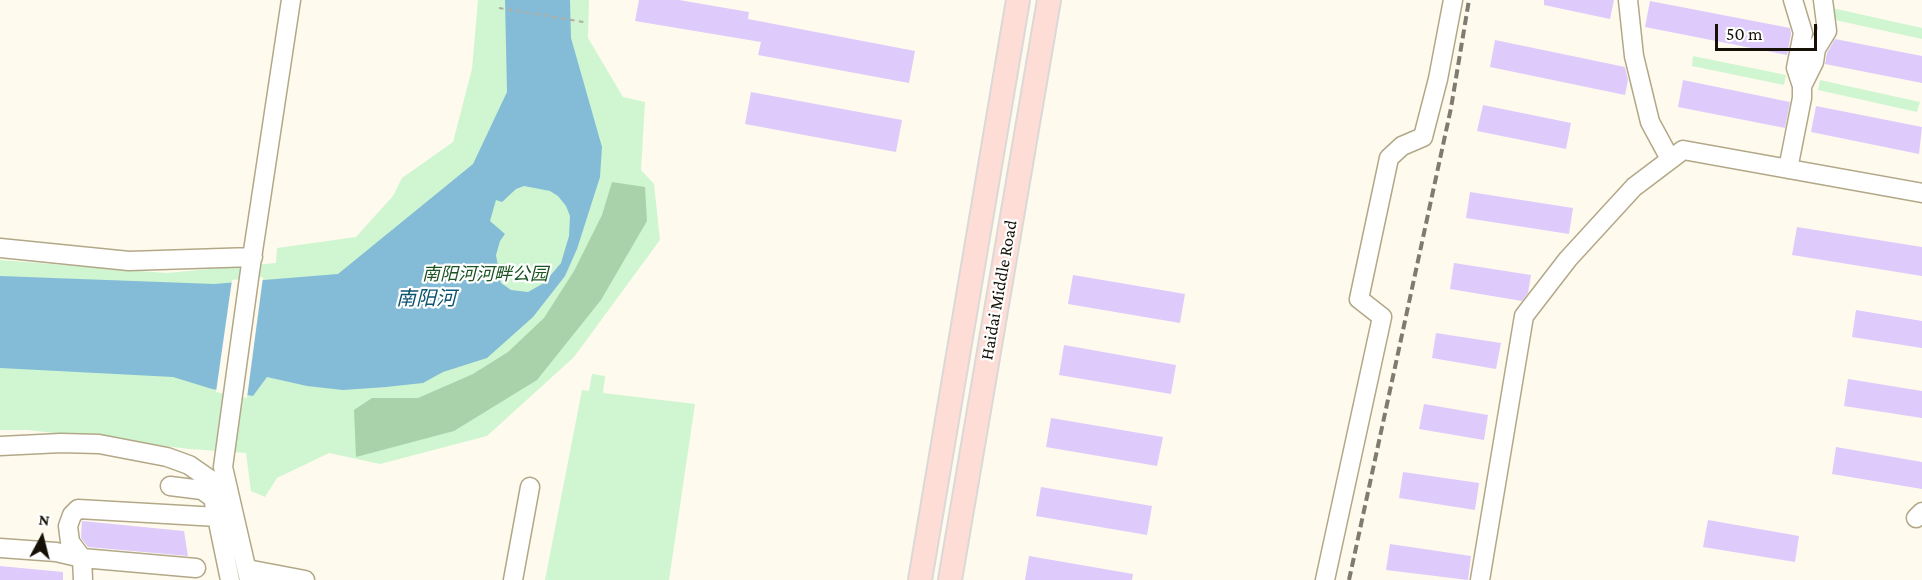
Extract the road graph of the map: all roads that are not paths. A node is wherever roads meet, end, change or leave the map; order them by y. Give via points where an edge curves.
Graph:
1 (291, 0) edge
2 (1018, 0) edge
3 (1049, 0) edge
4 (1453, 0) edge
5 (1628, 0) edge
6 (1793, 0) edge
7 (1823, 0) edge
8 (1802, 86) junction
9 (1670, 159) junction
10 (1788, 169) junction
11 (1922, 193) edge
12 (0, 248) edge
13 (251, 264) junction
14 (0, 446) edge
15 (170, 486) dead end
16 (530, 486) dead end
17 (228, 492) junction
18 (218, 517) junction
19 (0, 548) edge
20 (82, 558) junction
21 (196, 568) dead end
22 (248, 574) edge
23 (83, 580) edge
24 (230, 580) edge
25 (305, 580) edge
26 (513, 580) edge
27 (920, 580) edge
28 (950, 580) edge
29 (1325, 580) edge
30 (1480, 580) edge

1 - 13 street
2 - 27 main road, Haidai Middle Road
3 - 28 main road, Haidai Middle Road
4 - 29 street via 1423,137 1402,146 1389,158 1359,299 1382,317
5 - 9 street via 1634,56 1650,122
6 - 8 street via 1803,33 1796,68
7 - 8 street via 1827,31
8 - 10 street
9 - 10 street via 1683,150
9 - 30 street via 1634,187 1568,259 1524,316
10 - 11 street
12 - 13 street via 129,261
13 - 17 street via 223,467
14 - 17 street via 99,444 167,457 189,465
15 - 18 street via 202,490 213,498
16 - 26 street
17 - 22 street
18 - 20 street via 78,509 68,526 70,542
18 - 24 street
19 - 20 street
20 - 21 street
20 - 23 street
22 - 25 street

